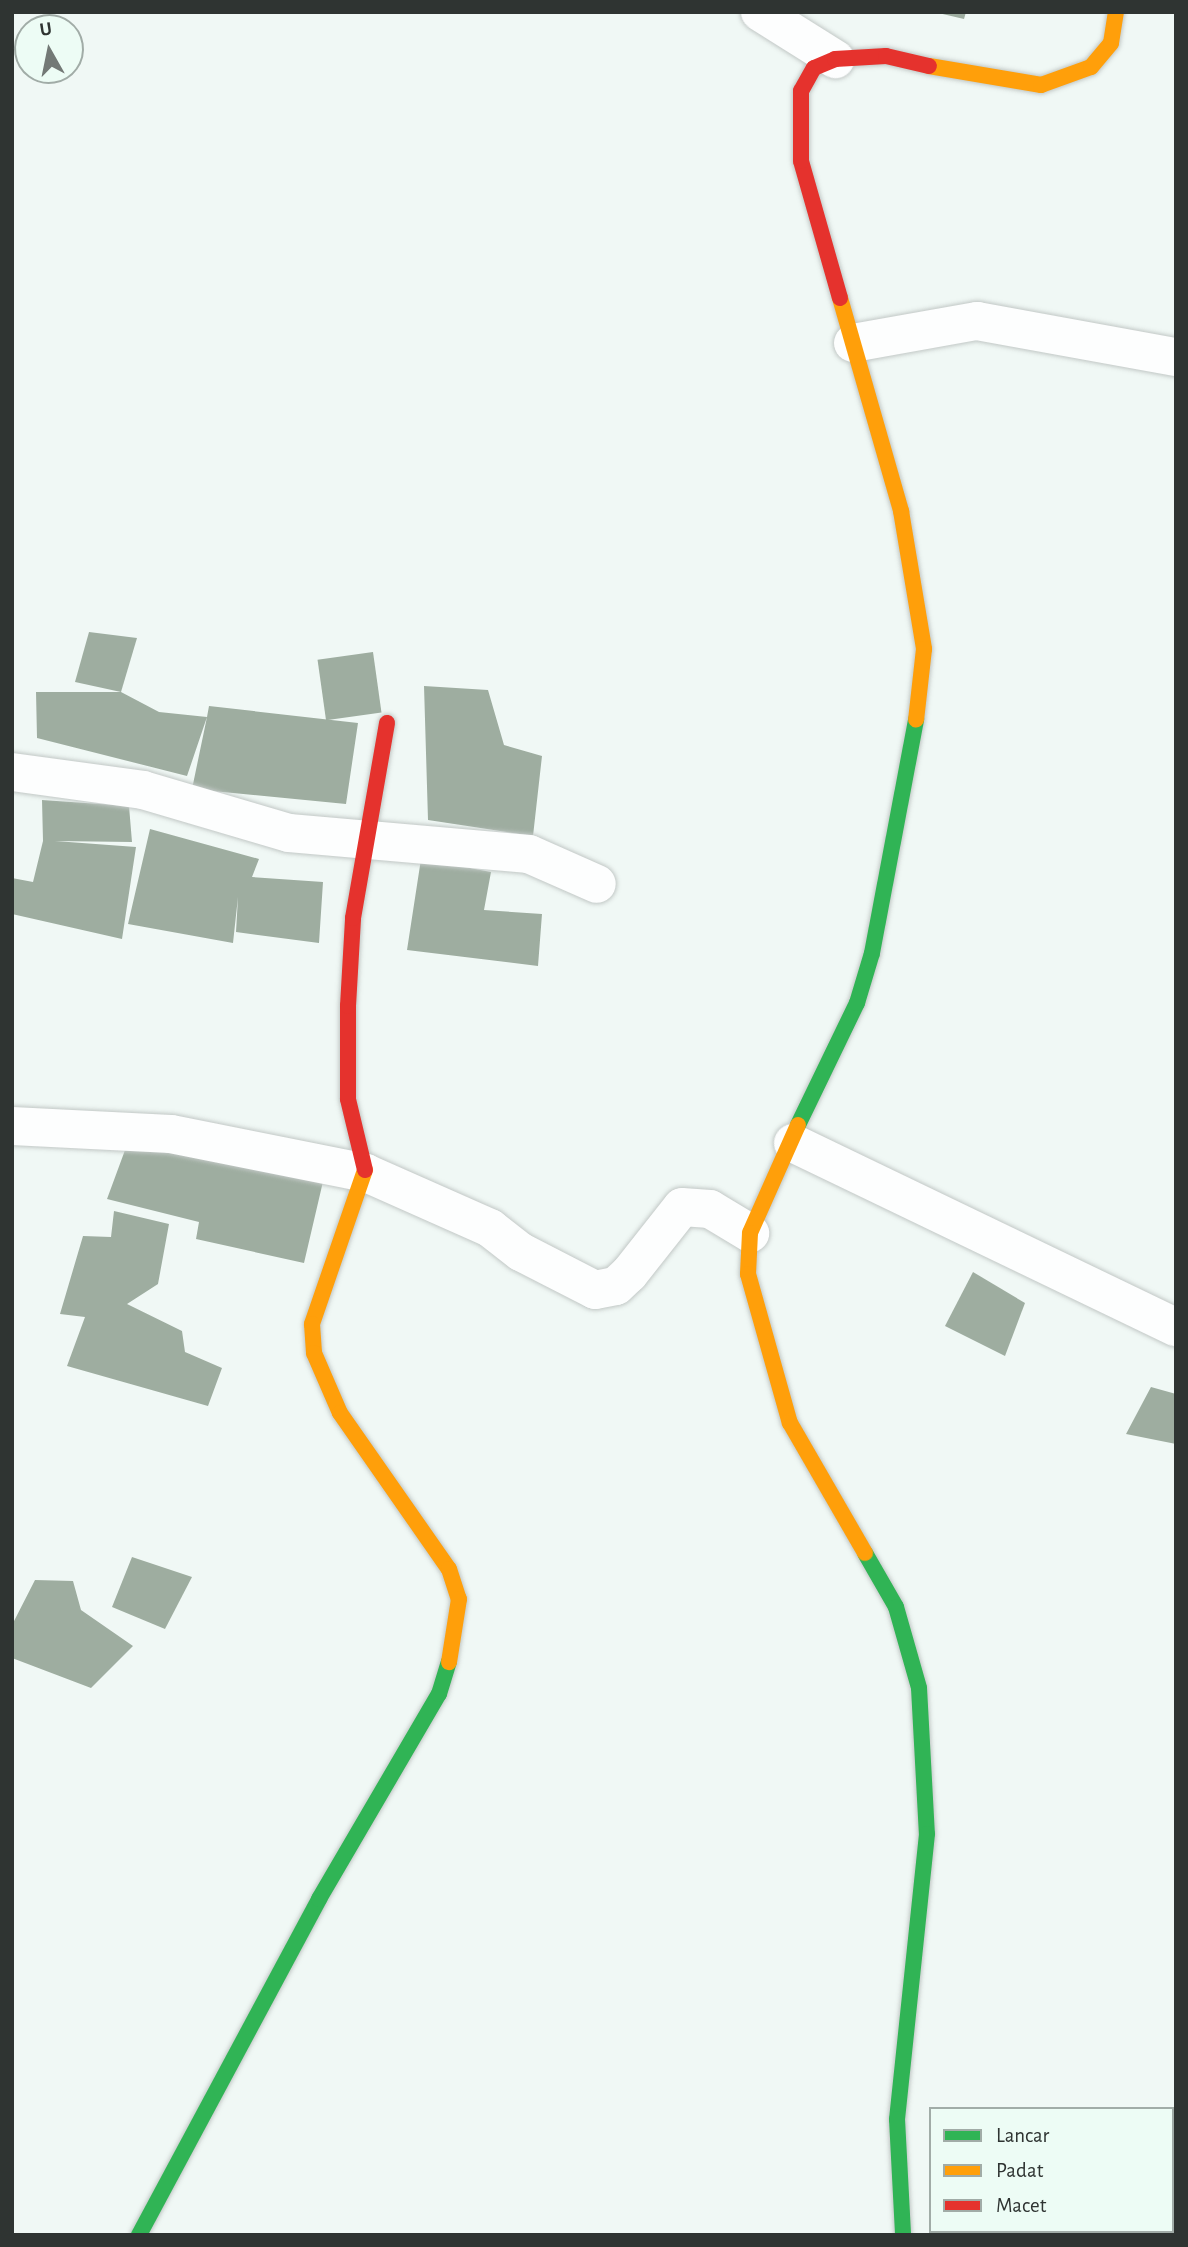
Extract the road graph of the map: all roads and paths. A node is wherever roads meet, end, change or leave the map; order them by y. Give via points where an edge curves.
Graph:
1 (760, 12) edge
2 (1116, 12) edge
3 (835, 59) junction
4 (853, 343) junction
5 (1176, 357) edge
6 (387, 723) dead end
7 (12, 772) edge
8 (366, 836) junction
9 (597, 884) dead end
10 (12, 1126) edge
11 (793, 1143) junction
12 (366, 1173) junction
13 (750, 1233) junction
14 (1176, 1327) edge
15 (139, 2235) edge
16 (903, 2235) edge

1 - 3 street
2 - 3 street via 1111,43 1091,67 1041,85 1012,85 886,56
3 - 4 street via 814,68 802,91 798,121 801,161
4 - 5 street via 977,321
4 - 11 street via 901,512 924,649 909,777 884,909 857,1003
6 - 8 street
7 - 8 street via 143,790 289,833
8 - 9 street via 529,854
8 - 12 street via 348,1006 348,1098
10 - 12 street via 171,1134
11 - 13 street
11 - 14 street
12 - 13 street via 490,1228 521,1252 595,1290 615,1286 629,1274 682,1207 710,1209
12 - 15 street via 312,1324 314,1353 340,1413 449,1569 459,1599 458,1632 439,1694 319,1899
13 - 16 street via 748,1274 757,1322 790,1423 896,1607 919,1688 927,1833 897,2119

